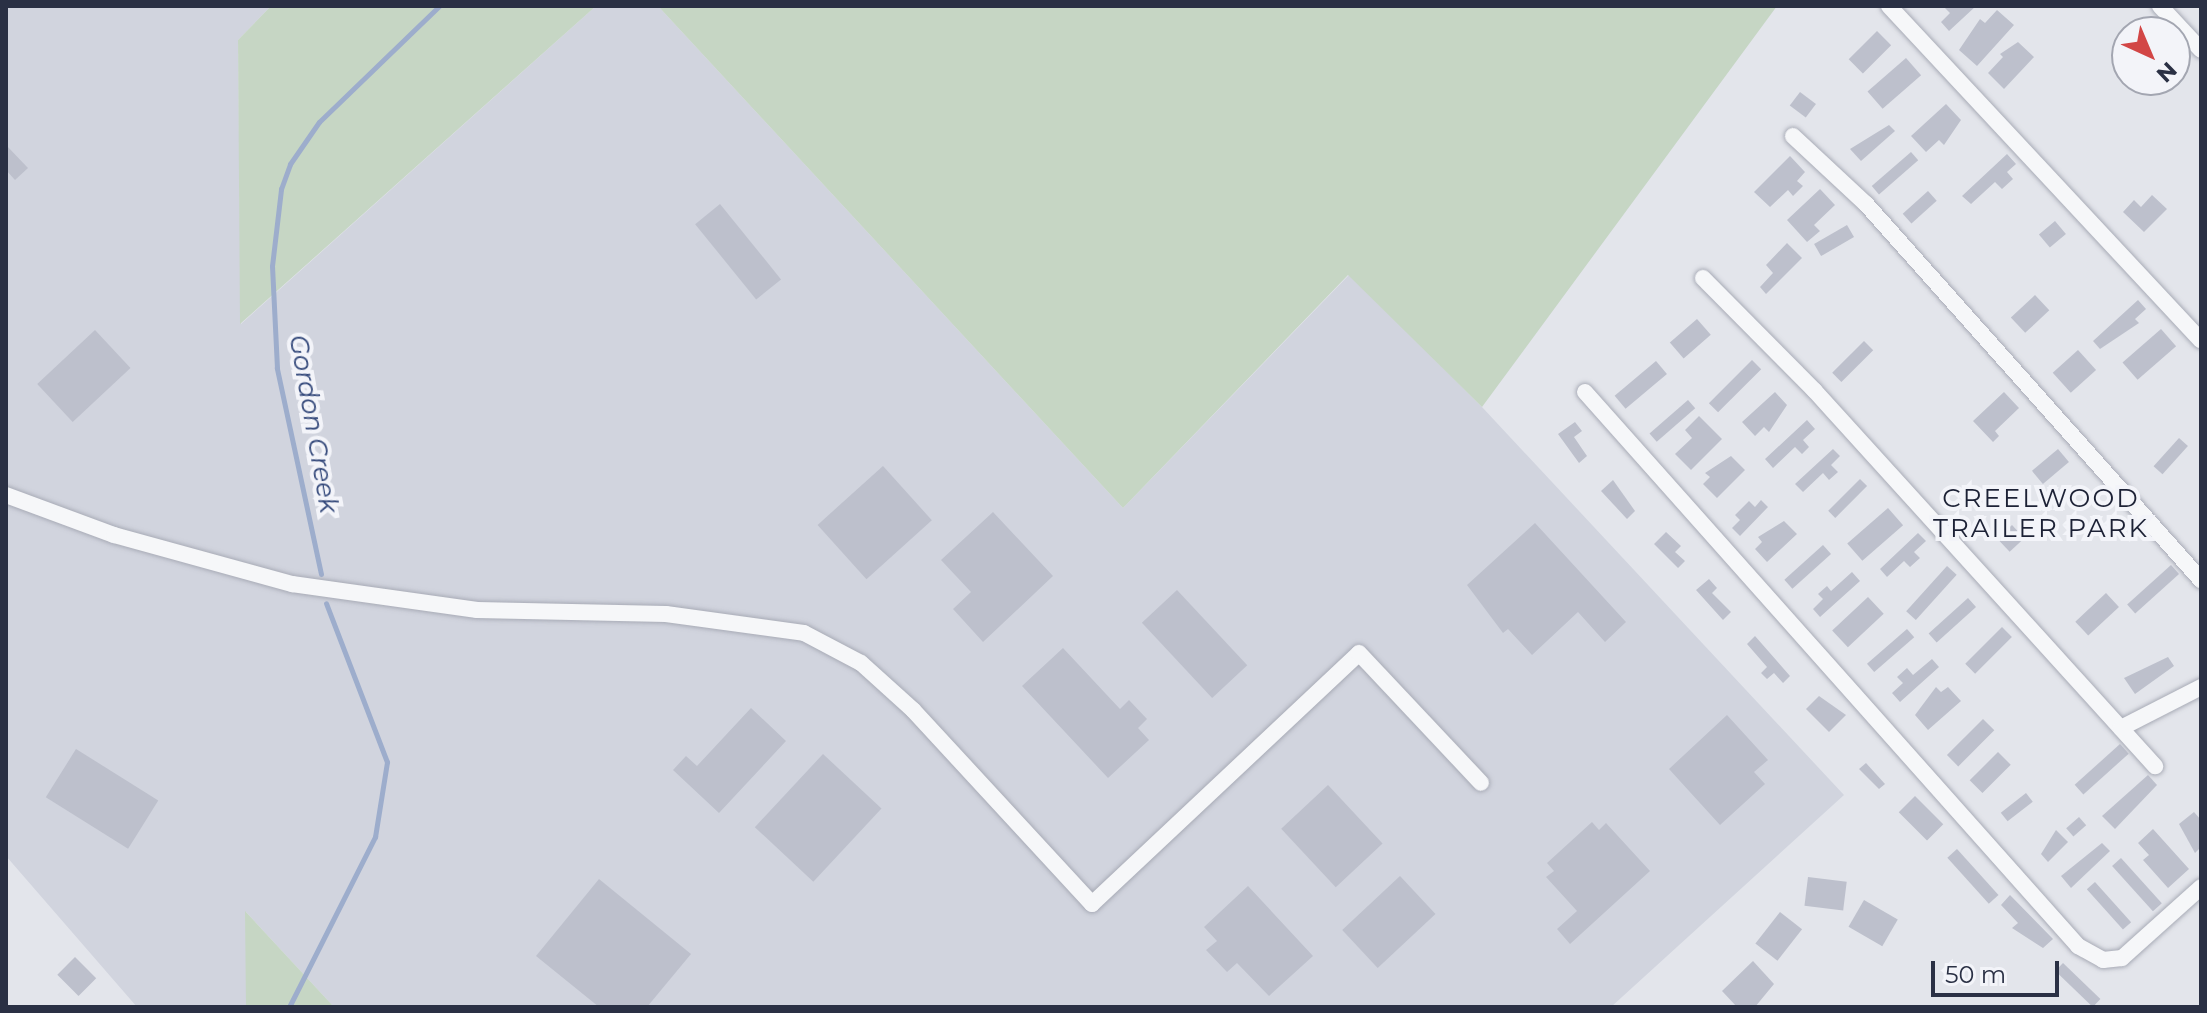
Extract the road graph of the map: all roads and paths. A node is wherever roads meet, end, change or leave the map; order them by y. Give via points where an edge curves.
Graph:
1 (1889, 6) edge
2 (2160, 6) edge
3 (2201, 50) edge
4 (1793, 136) dead end
5 (1703, 278) dead end
6 (2201, 340) edge
7 (1585, 392) dead end
8 (6, 495) edge
9 (2201, 580) edge
10 (2201, 687) edge
11 (2121, 728) junction
12 (2155, 766) dead end
13 (1481, 783) dead end
14 (2201, 887) edge

1 - 6 street
2 - 3 street
4 - 9 street via 1866,204
5 - 11 street via 1814,390
7 - 14 street via 2078,946 2103,960 2122,958
8 - 13 street via 114,535 292,584 477,610 666,614 804,633 861,663 913,710 1092,904 1359,653
10 - 11 street
11 - 12 street

